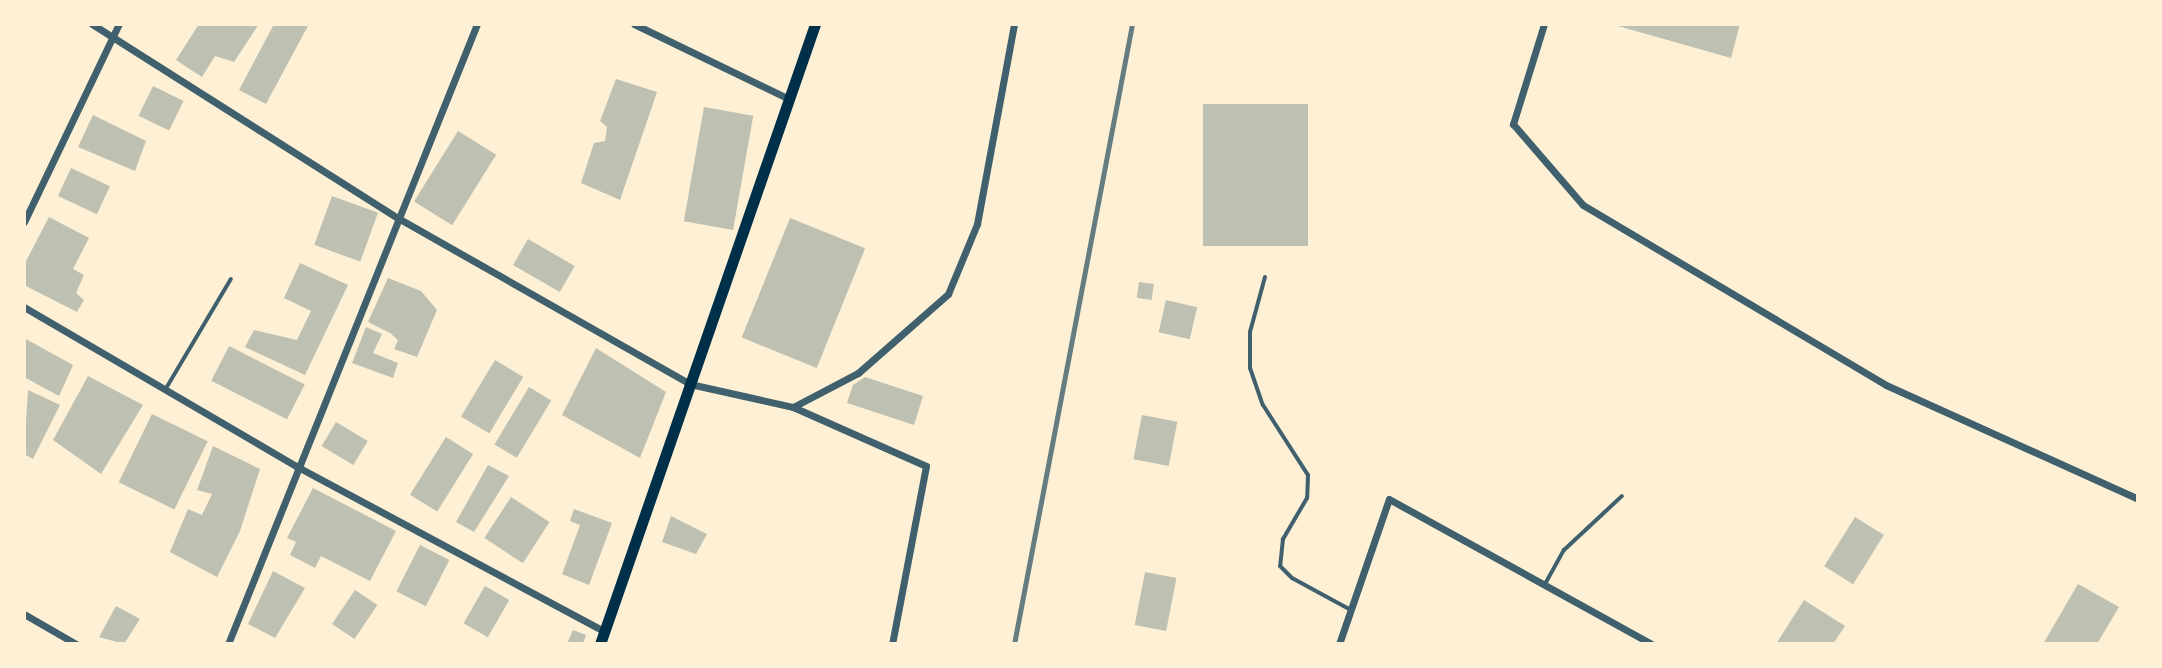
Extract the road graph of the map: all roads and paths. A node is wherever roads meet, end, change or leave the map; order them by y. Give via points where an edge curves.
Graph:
1 (92, 24) edge
2 (119, 24) edge
3 (477, 24) edge
4 (634, 24) edge
5 (815, 24) edge
6 (1014, 24) edge
7 (1544, 24) edge
8 (113, 36) junction
9 (789, 99) junction
10 (398, 218) junction
11 (24, 222) edge
12 (1265, 277) dead end
13 (231, 279) dead end
14 (24, 307) edge
15 (690, 384) junction
16 (165, 390) junction
17 (793, 407) junction
18 (296, 466) junction
19 (1622, 496) dead end
20 (2138, 499) edge
21 (1545, 585) junction
22 (1351, 610) junction
23 (24, 614) edge
24 (605, 632) junction
25 (76, 644) edge
26 (228, 644) edge
27 (600, 644) edge
28 (892, 644) edge
29 (1339, 644) edge
30 (1652, 644) edge

1 - 8 street
2 - 8 street
3 - 10 street
4 - 9 street
5 - 9 main road
6 - 17 street via 977,224 948,294 858,373
7 - 20 street via 1513,124 1583,205 1886,385
8 - 10 street
8 - 11 street
9 - 15 main road
10 - 15 street
10 - 18 street
12 - 22 lane via 1250,332 1250,368 1263,405 1308,475 1307,498 1283,539 1280,566
13 - 16 lane
14 - 16 street
15 - 17 street
15 - 24 main road
16 - 18 street
17 - 28 street via 926,466
18 - 24 street
18 - 26 street
19 - 21 lane via 1564,550
21 - 22 street via 1389,499
21 - 30 street
22 - 29 street
23 - 25 street
24 - 27 main road

